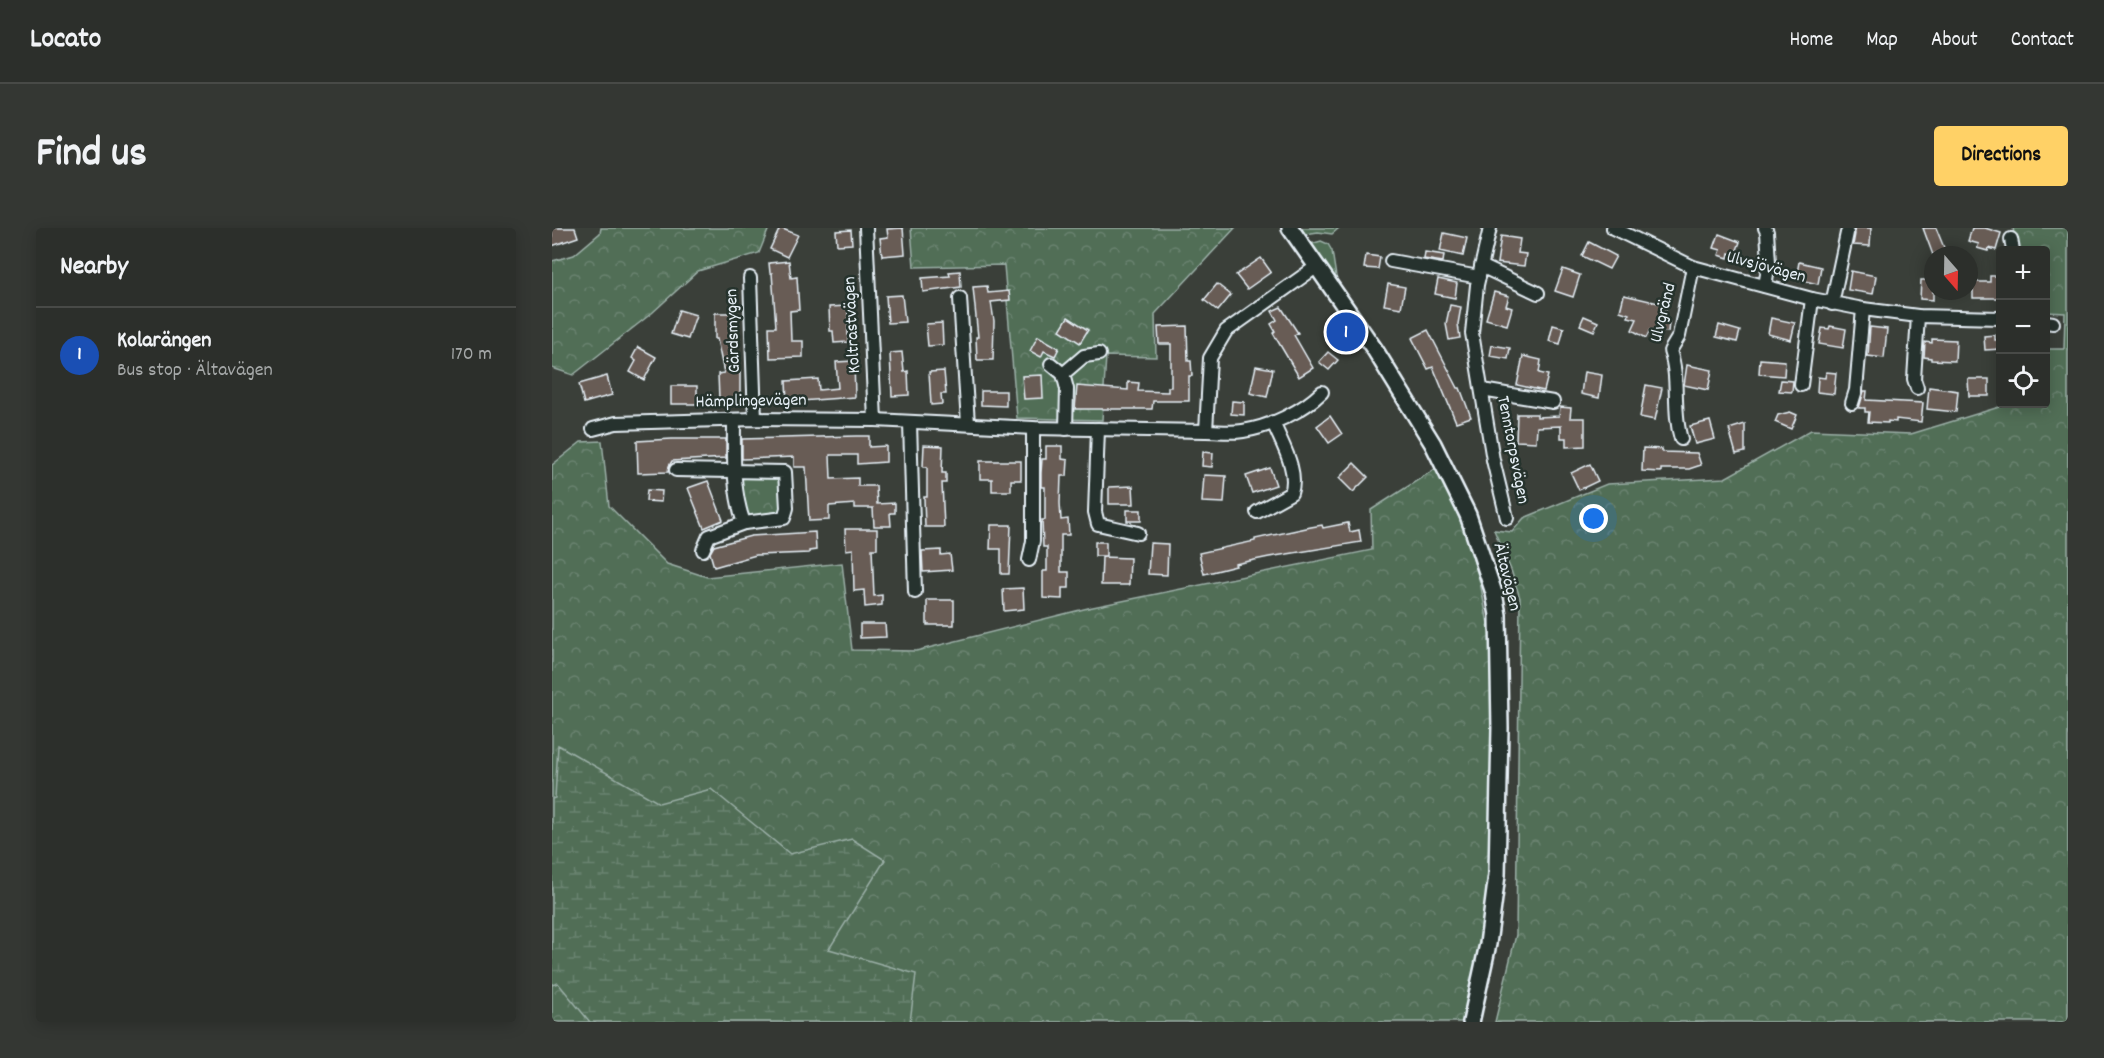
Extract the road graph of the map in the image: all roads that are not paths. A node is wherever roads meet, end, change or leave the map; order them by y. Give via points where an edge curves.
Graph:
1 (866, 228) edge
2 (1290, 228) edge
3 (1490, 228) edge
4 (1613, 228) edge
5 (1765, 228) edge
6 (1847, 233) dead end
7 (1391, 261) dead end
8 (1316, 267) junction
9 (1694, 267) junction
10 (1480, 272) junction
11 (750, 278) dead end
12 (1765, 286) junction
13 (1538, 293) dead end
14 (960, 298) dead end
15 (1812, 300) junction
16 (1832, 303) junction
17 (1863, 309) junction
18 (1918, 316) junction
19 (1996, 318) edge
20 (1099, 354) dead end
21 (1051, 364) dead end
22 (1063, 374) junction
23 (1801, 385) dead end
24 (1917, 388) dead end
25 (1482, 390) junction
26 (1322, 392) dead end
27 (1553, 402) dead end
28 (1852, 403) dead end
29 (755, 419) junction
30 (734, 420) junction
31 (875, 420) junction
32 (1273, 422) junction
33 (910, 423) junction
34 (968, 424) junction
35 (1033, 428) junction
36 (593, 429) dead end
37 (1066, 429) junction
38 (1098, 429) junction
39 (1206, 431) junction
40 (1681, 439) dead end
41 (676, 470) dead end
42 (734, 472) junction
43 (1257, 512) dead end
44 (1507, 518) dead end
45 (744, 523) junction
46 (1138, 533) dead end
47 (703, 550) dead end
48 (1029, 560) dead end
49 (915, 592) dead end
50 (1471, 1022) edge

1 - 31 street, Koltrastvägen
2 - 8 main road, Ältavägen
3 - 10 street, Tenntorpsvägen
4 - 9 street, Ulvsjövägen
5 - 12 street via 1769,262
6 - 16 street
7 - 10 street
8 - 39 street via 1226,331 1209,358
8 - 50 main road, Ältavägen via 1433,444 1468,515 1494,593 1498,615 1500,728 1497,875 1488,944
9 - 12 street, Ulvsjövägen
9 - 40 street, Ulvgränd via 1679,336 1670,351 1676,366 1676,423
10 - 13 street
10 - 25 street, Tenntorpsvägen via 1472,333
11 - 29 street, Gärdsmygen
12 - 15 street, Ulvsjövägen
14 - 34 street
15 - 16 street, Ulvsjövägen
15 - 23 street, Ulvsjövägen
16 - 17 street, Ulvsjövägen
17 - 18 street, Ulvsjövägen
17 - 28 street
18 - 19 street, Ulvsjövägen
18 - 24 street via 1914,379
20 - 22 street via 1084,356
21 - 22 street
22 - 37 street via 1067,389
25 - 27 street, Tenntorpsvägen
25 - 44 street, Tenntorpsvägen
26 - 32 street, Hämplingevägen
29 - 30 street, Hämplingevägen
29 - 31 street, Hämplingevägen
30 - 36 street, Hämplingevägen via 616,423
30 - 42 street
31 - 33 street, Hämplingevägen
32 - 39 street, Hämplingevägen via 1243,431
32 - 43 street via 1294,484 1291,493
33 - 34 street, Hämplingevägen
33 - 49 street
34 - 35 street, Hämplingevägen
35 - 37 street, Hämplingevägen
35 - 48 street via 1033,542
37 - 38 street, Hämplingevägen
38 - 39 street, Hämplingevägen
38 - 46 street via 1098,524
41 - 42 street
42 - 45 street
42 - 45 street via 785,472 784,518
45 - 47 street via 709,536

